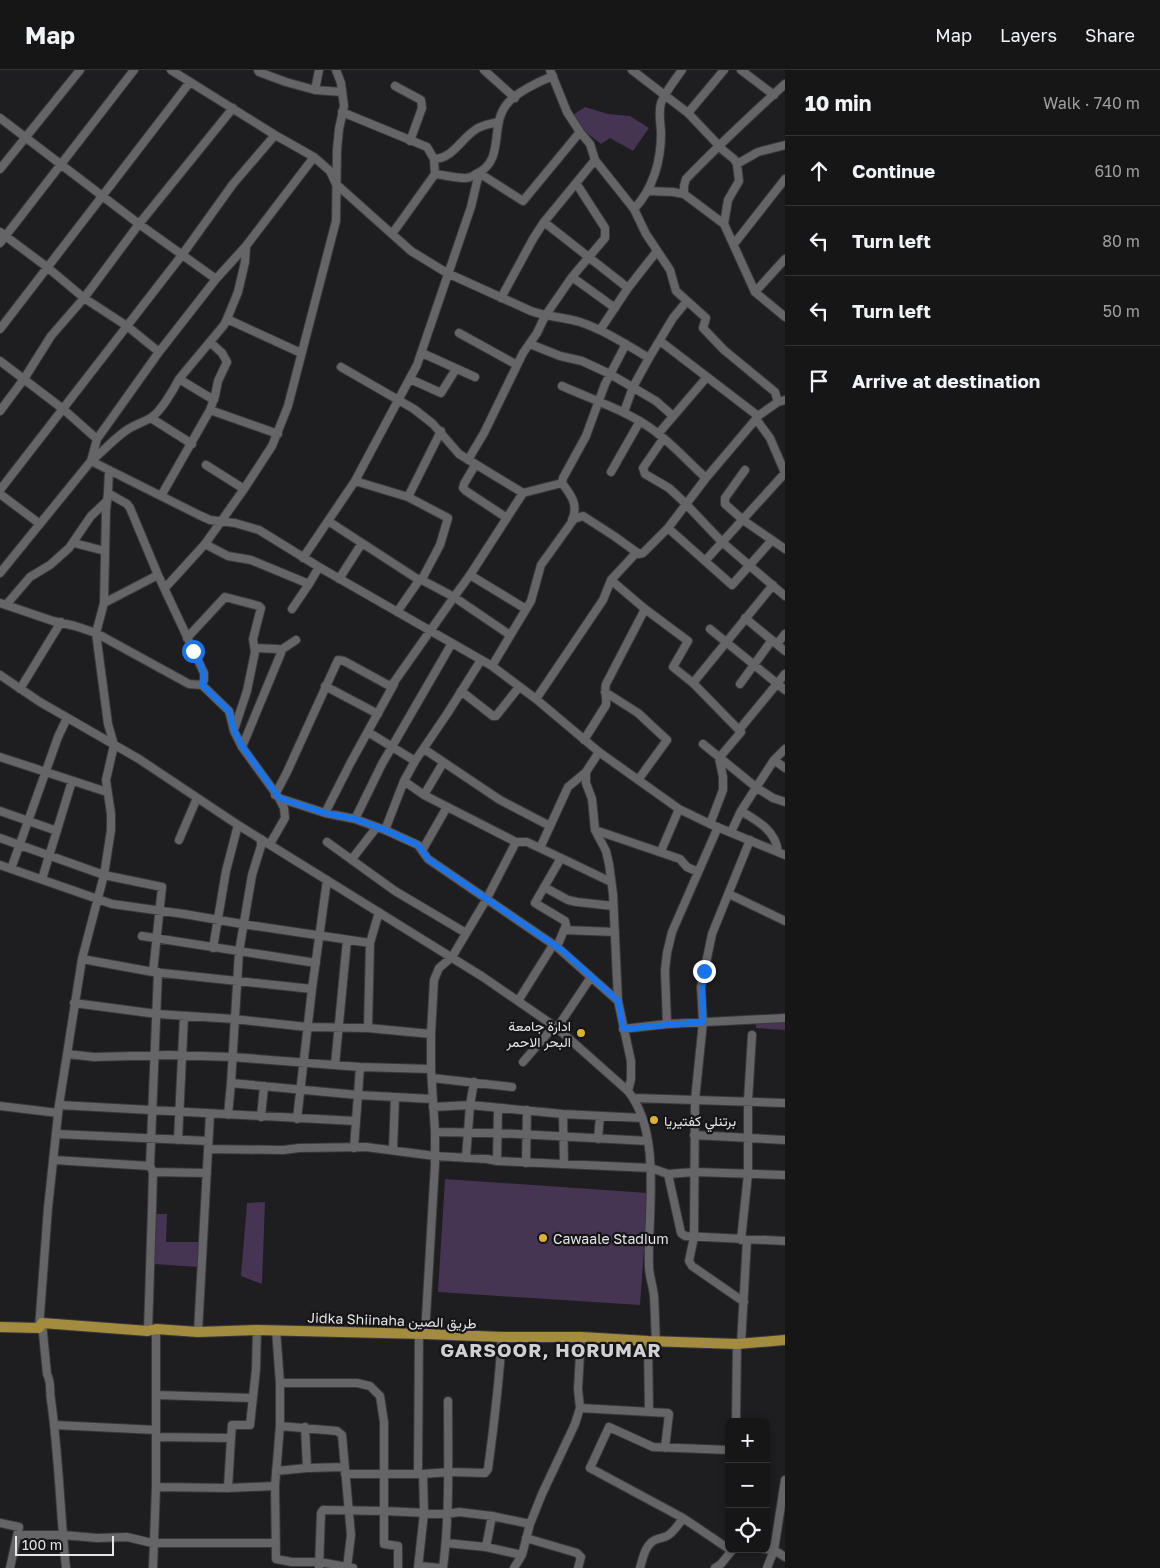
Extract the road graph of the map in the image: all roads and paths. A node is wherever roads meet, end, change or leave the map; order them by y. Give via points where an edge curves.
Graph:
1 (80, 70) edge
2 (134, 70) edge
3 (171, 70) edge
4 (178, 70) edge
5 (258, 70) edge
6 (319, 70) edge
7 (336, 70) edge
8 (484, 70) edge
9 (632, 70) edge
10 (682, 70) edge
11 (724, 70) edge
12 (741, 70) edge
13 (551, 73) edge
14 (186, 80) junction
15 (785, 84) edge
16 (395, 86) dead end
17 (315, 90) junction
18 (342, 92) junction
19 (774, 95) junction
20 (665, 96) junction
21 (514, 98) junction
22 (233, 108) junction
23 (342, 112) junction
24 (688, 113) junction
25 (0, 118) edge
26 (498, 122) junction
27 (580, 132) junction
28 (275, 135) junction
29 (26, 138) junction
30 (410, 141) junction
31 (719, 145) junction
32 (785, 146) edge
33 (314, 157) junction
34 (434, 159) junction
35 (595, 160) junction
36 (61, 164) junction
37 (737, 164) junction
38 (0, 170) edge
39 (480, 173) junction
40 (435, 174) junction
41 (785, 179) edge
42 (576, 183) junction
43 (336, 184) junction
44 (648, 191) junction
45 (684, 194) junction
46 (103, 195) junction
47 (634, 209) junction
48 (544, 222) junction
49 (139, 224) junction
50 (724, 224) junction
51 (3, 234) edge
52 (392, 234) junction
53 (0, 243) edge
54 (734, 244) junction
55 (246, 246) junction
56 (658, 251) junction
57 (182, 255) junction
58 (588, 258) junction
59 (785, 258) edge
60 (47, 267) junction
61 (447, 273) junction
62 (572, 277) junction
63 (216, 279) junction
64 (628, 288) junction
65 (755, 292) junction
66 (84, 298) junction
67 (502, 298) junction
68 (687, 301) junction
69 (615, 308) junction
70 (545, 316) junction
71 (785, 317) edge
72 (227, 319) junction
73 (127, 326) junction
74 (0, 329) edge
75 (600, 330) junction
76 (459, 333) dead end
77 (660, 341) junction
78 (210, 342) junction
79 (530, 344) junction
80 (626, 344) junction
81 (160, 352) junction
82 (301, 353) junction
83 (422, 353) junction
84 (649, 358) junction
85 (0, 361) edge
86 (517, 365) junction
87 (342, 367) dead end
88 (456, 368) junction
89 (610, 374) junction
90 (475, 377) dead end
91 (707, 377) junction
92 (24, 379) junction
93 (179, 379) junction
94 (410, 379) junction
95 (562, 386) dead end
96 (633, 387) junction
97 (214, 400) junction
98 (399, 400) junction
99 (782, 401) edge
100 (600, 403) junction
101 (63, 408) junction
102 (210, 410) junction
103 (0, 411) edge
104 (624, 412) junction
105 (674, 416) junction
106 (151, 418) junction
107 (757, 418) junction
108 (640, 421) junction
109 (441, 431) junction
110 (278, 434) junction
111 (661, 436) junction
112 (97, 439) junction
113 (192, 444) junction
114 (91, 460) junction
115 (471, 463) junction
116 (206, 465) dead end
117 (109, 470) junction
118 (745, 470) dead end
119 (611, 472) dead end
120 (785, 473) edge
121 (706, 478) junction
122 (355, 482) junction
123 (562, 483) junction
124 (244, 489) junction
125 (0, 490) edge
126 (523, 493) junction
127 (0, 494) edge
128 (161, 496) junction
129 (108, 497) junction
130 (408, 497) junction
131 (686, 505) junction
132 (507, 518) junction
133 (572, 520) junction
134 (743, 520) junction
135 (221, 522) junction
136 (328, 522) junction
137 (40, 524) junction
138 (668, 528) junction
139 (772, 540) junction
140 (74, 542) junction
141 (722, 542) junction
142 (362, 543) junction
143 (205, 544) junction
144 (785, 549) edge
145 (105, 551) junction
146 (636, 553) junction
147 (303, 558) junction
148 (705, 561) junction
149 (750, 565) junction
150 (319, 567) junction
151 (0, 573) edge
152 (158, 575) junction
153 (470, 575) junction
154 (339, 579) junction
155 (420, 579) junction
156 (611, 580) junction
157 (309, 584) junction
158 (772, 585) junction
159 (165, 588) junction
160 (785, 596) edge
161 (454, 597) junction
162 (104, 603) junction
163 (3, 604) edge
164 (292, 608) dead end
165 (645, 609) junction
166 (526, 610) junction
167 (397, 612) junction
168 (745, 618) junction
169 (61, 622) junction
170 (710, 629) dead end
171 (430, 631) junction
172 (96, 633) junction
173 (785, 634) edge
174 (510, 635) junction
175 (187, 638) junction
176 (296, 640) dead end
177 (774, 642) junction
178 (452, 643) junction
179 (727, 643) junction
180 (255, 648) junction
181 (281, 650) junction
182 (785, 651) edge
183 (481, 660) junction
184 (755, 665) junction
185 (492, 666) junction
186 (785, 674) edge
187 (0, 675) edge
188 (778, 682) junction
189 (694, 683) junction
190 (394, 684) junction
191 (740, 684) dead end
192 (202, 685) junction
193 (325, 686) junction
194 (520, 687) junction
195 (20, 689) junction
196 (785, 690) edge
197 (461, 692) junction
198 (606, 692) junction
199 (536, 699) junction
200 (378, 714) junction
201 (67, 718) junction
202 (740, 730) junction
203 (234, 731) junction
204 (368, 732) junction
205 (584, 740) junction
206 (703, 744) dead end
207 (114, 745) junction
208 (242, 746) junction
209 (392, 746) junction
210 (785, 748) edge
211 (424, 749) junction
212 (599, 752) junction
213 (0, 757) edge
214 (719, 758) junction
215 (774, 760) junction
216 (415, 761) junction
217 (443, 763) junction
218 (785, 768) edge
219 (586, 772) junction
220 (45, 773) junction
221 (638, 780) junction
222 (72, 781) junction
223 (404, 781) junction
224 (757, 788) junction
225 (107, 792) junction
226 (424, 795) junction
227 (277, 796) junction
228 (197, 798) junction
229 (785, 802) edge
230 (447, 807) junction
231 (679, 809) junction
232 (0, 811) edge
233 (741, 811) junction
234 (325, 813) junction
235 (355, 819) junction
236 (27, 822) junction
237 (238, 825) junction
238 (550, 826) junction
239 (714, 826) junction
240 (376, 828) junction
241 (385, 830) junction
242 (595, 830) junction
243 (57, 832) junction
244 (731, 832) junction
245 (0, 838) edge
246 (261, 839) junction
247 (179, 840) dead end
248 (750, 840) junction
249 (328, 842) dead end
250 (516, 842) junction
251 (20, 844) junction
252 (270, 844) junction
253 (540, 848) junction
254 (423, 850) junction
255 (661, 851) junction
256 (782, 854) edge
257 (50, 855) junction
258 (561, 858) junction
259 (352, 859) junction
260 (0, 866) edge
261 (11, 869) junction
262 (698, 872) junction
263 (104, 875) junction
264 (42, 879) junction
265 (327, 880) junction
266 (611, 882) junction
267 (544, 887) junction
268 (729, 894) junction
269 (98, 900) junction
270 (486, 900) junction
271 (613, 906) junction
272 (160, 912) junction
273 (379, 912) junction
274 (216, 919) junction
275 (785, 921) edge
276 (242, 924) junction
277 (564, 930) junction
278 (615, 932) junction
279 (466, 933) junction
280 (319, 935) junction
281 (142, 936) dead end
282 (156, 938) junction
283 (347, 940) junction
284 (370, 943) junction
285 (555, 946) junction
286 (213, 948) junction
287 (239, 952) junction
288 (452, 956) junction
289 (82, 959) junction
290 (316, 963) junction
291 (155, 972) junction
292 (592, 977) junction
293 (237, 981) junction
294 (312, 989) junction
295 (518, 1001) junction
296 (618, 1001) junction
297 (74, 1003) junction
298 (157, 1014) junction
299 (184, 1016) junction
300 (785, 1018) edge
301 (234, 1019) junction
302 (703, 1022) junction
303 (668, 1024) junction
304 (307, 1027) junction
305 (555, 1027) junction
306 (338, 1028) junction
307 (368, 1028) junction
308 (623, 1029) junction
309 (431, 1034) junction
310 (752, 1035) dead end
311 (67, 1054) junction
312 (154, 1056) junction
313 (181, 1056) junction
314 (232, 1057) junction
315 (523, 1062) dead end
316 (303, 1063) junction
317 (335, 1065) junction
318 (360, 1068) junction
319 (431, 1069) junction
320 (432, 1078) junction
321 (474, 1082) junction
322 (231, 1083) junction
323 (264, 1086) junction
324 (512, 1087) dead end
325 (300, 1090) junction
326 (628, 1091) junction
327 (358, 1095) junction
328 (395, 1097) junction
329 (634, 1098) junction
330 (695, 1100) junction
331 (748, 1101) junction
332 (433, 1103) junction
333 (785, 1104) edge
334 (470, 1105) junction
335 (0, 1106) edge
336 (498, 1108) junction
337 (59, 1109) junction
338 (527, 1110) junction
339 (151, 1111) junction
340 (178, 1112) junction
341 (210, 1114) junction
342 (564, 1114) junction
343 (228, 1115) junction
344 (261, 1116) junction
345 (600, 1116) junction
346 (642, 1118) junction
347 (298, 1119) junction
348 (355, 1121) junction
349 (435, 1132) junction
350 (468, 1133) junction
351 (497, 1133) junction
352 (57, 1134) junction
353 (527, 1135) junction
354 (694, 1135) junction
355 (564, 1137) junction
356 (749, 1138) junction
357 (598, 1139) junction
358 (152, 1140) junction
359 (178, 1140) junction
360 (785, 1140) edge
361 (648, 1141) junction
362 (208, 1145) junction
363 (354, 1148) junction
364 (393, 1150) junction
365 (435, 1156) junction
366 (466, 1158) junction
367 (54, 1160) junction
368 (497, 1161) junction
369 (526, 1163) junction
370 (564, 1164) junction
371 (651, 1168) junction
372 (151, 1169) junction
373 (696, 1172) junction
374 (207, 1173) junction
375 (668, 1174) junction
376 (748, 1174) junction
377 (785, 1175) edge
378 (694, 1238) junction
379 (744, 1240) junction
380 (785, 1241) edge
381 (744, 1302) junction
382 (41, 1325) junction
383 (0, 1327) edge
384 (152, 1330) junction
385 (257, 1330) junction
386 (276, 1330) junction
387 (198, 1332) junction
388 (422, 1334) junction
389 (502, 1337) junction
390 (581, 1337) junction
391 (785, 1340) edge
392 (652, 1341) junction
393 (739, 1344) junction
394 (280, 1383) junction
395 (156, 1394) junction
396 (252, 1398) junction
397 (448, 1401) dead end
398 (580, 1408) junction
399 (613, 1411) junction
400 (649, 1412) junction
401 (736, 1418) edge
402 (55, 1425) junction
403 (280, 1426) junction
404 (306, 1427) junction
405 (609, 1427) junction
406 (156, 1434) junction
407 (231, 1438) junction
408 (665, 1448) junction
409 (725, 1450) edge
410 (307, 1468) junction
411 (276, 1471) junction
412 (344, 1471) junction
413 (449, 1472) junction
414 (384, 1474) junction
415 (421, 1474) junction
416 (785, 1480) edge
417 (275, 1486) junction
418 (156, 1487) junction
419 (228, 1488) junction
420 (349, 1511) junction
421 (385, 1511) junction
422 (424, 1513) junction
423 (446, 1514) junction
424 (492, 1516) junction
425 (683, 1518) junction
426 (0, 1523) edge
427 (530, 1524) junction
428 (18, 1535) junction
429 (63, 1535) junction
430 (526, 1538) junction
431 (152, 1543) junction
432 (276, 1543) junction
433 (446, 1543) junction
434 (725, 1546) edge
435 (486, 1547) junction
436 (770, 1550) edge
437 (774, 1550) junction
438 (729, 1553) edge
439 (522, 1555) junction
440 (785, 1557) edge
441 (292, 1565) edge
442 (319, 1565) edge
443 (419, 1567) edge
444 (10, 1568) edge
445 (66, 1568) edge
446 (152, 1568) edge
447 (347, 1568) edge
448 (353, 1568) edge
449 (398, 1568) edge
450 (442, 1568) edge
451 (514, 1568) edge
452 (578, 1568) edge
453 (640, 1568) edge
454 (715, 1568) edge
455 (767, 1568) edge

1 - 29 street
2 - 36 street
3 - 14 street
4 - 14 street
5 - 17 street
6 - 17 street
7 - 18 street
8 - 21 street
9 - 20 street
10 - 20 street
11 - 24 street
12 - 19 street
13 - 21 street
13 - 27 street via 567,112
14 - 22 street
14 - 46 street
15 - 19 street
16 - 30 street via 420,100 422,108
17 - 18 street
18 - 23 street
19 - 31 street
20 - 24 street
20 - 44 street via 660,110 661,143
21 - 26 street via 507,103
22 - 28 street
22 - 49 street
23 - 30 street
23 - 43 street via 336,150
24 - 31 street
25 - 29 street
26 - 34 street via 476,128 442,159
26 - 39 street via 494,153 489,165
27 - 35 street via 590,144
27 - 39 street via 523,201
28 - 33 street
28 - 57 street via 233,184
29 - 36 street
29 - 38 street
30 - 34 street via 427,148
31 - 37 street
31 - 45 street via 686,179
32 - 37 street via 758,152
33 - 43 street via 330,171
33 - 55 street
34 - 40 street
35 - 42 street
35 - 47 street
36 - 46 street
36 - 51 street
37 - 50 street via 739,181 728,200
39 - 40 street via 467,178
39 - 61 street
40 - 52 street
41 - 54 street
42 - 48 street
42 - 58 street via 606,233
43 - 52 street
43 - 82 street via 336,221
44 - 45 street
44 - 47 street
45 - 50 street
46 - 49 street
46 - 60 street
47 - 56 street
48 - 58 street
48 - 67 street
49 - 57 street
49 - 66 street
50 - 54 street
51 - 53 street
51 - 60 street
52 - 61 street via 406,247
54 - 65 street
55 - 63 street
55 - 72 street via 238,292
56 - 64 street
56 - 68 street via 670,270 676,291
57 - 63 street
57 - 73 street
58 - 62 street
58 - 64 street
59 - 65 street
60 - 66 street
60 - 74 street
61 - 67 street
61 - 83 street
62 - 69 street
62 - 70 street
63 - 81 street
64 - 69 street
65 - 71 street
66 - 73 street
66 - 92 street via 52,336
67 - 70 street
68 - 77 street
68 - 99 street via 706,318 703,328
69 - 75 street
70 - 75 street via 575,321
70 - 79 street
72 - 78 street
72 - 82 street
73 - 81 street
73 - 101 street
75 - 80 street
76 - 86 street
77 - 84 street
77 - 91 street
78 - 93 street
78 - 97 street via 222,352 226,362
79 - 86 street
79 - 89 street
80 - 84 street
80 - 89 street
81 - 112 street
82 - 110 street
83 - 88 street
83 - 94 street
84 - 96 street
85 - 92 street
86 - 115 street
87 - 98 street
88 - 90 street
88 - 94 street via 441,393
89 - 96 street
89 - 100 street
91 - 105 street
91 - 107 street
92 - 101 street
92 - 103 street
93 - 97 street
93 - 106 street
94 - 98 street
95 - 100 street
96 - 104 street
96 - 105 street
97 - 102 street
98 - 109 street
98 - 122 street
99 - 107 street
100 - 104 street
100 - 123 street
101 - 112 street
101 - 125 street
102 - 110 street
102 - 113 street
104 - 108 street
105 - 111 street
106 - 113 street
106 - 114 street via 124,432
107 - 120 street via 770,438
107 - 121 street
108 - 111 street
108 - 119 street
109 - 115 street via 458,454
109 - 130 street
110 - 124 street
111 - 121 street
111 - 131 street via 643,468 646,474 669,488
112 - 114 street
113 - 128 street
114 - 117 street
114 - 137 street
115 - 126 street
115 - 132 street via 464,488
116 - 124 street
117 - 128 street
117 - 129 street
118 - 134 street via 725,498 725,504
120 - 134 street
121 - 131 street
122 - 130 street
122 - 136 street
123 - 126 street
123 - 133 street via 574,503 576,513
124 - 135 street
126 - 132 street
127 - 137 street
128 - 135 street
129 - 140 street
129 - 145 street
129 - 152 street via 130,508
130 - 155 street via 448,518 440,545
131 - 138 street
131 - 141 street
132 - 153 street
133 - 146 street via 583,516
133 - 166 street via 541,564 532,601
134 - 139 street
134 - 141 street
135 - 143 street
135 - 147 street via 259,530
136 - 142 street
136 - 147 street
137 - 151 street
138 - 146 street via 643,553
138 - 148 street
139 - 144 street
139 - 149 street
140 - 145 street
140 - 163 street via 30,577
141 - 148 street
141 - 149 street
142 - 154 street
142 - 155 street
143 - 157 street via 228,556 250,560
143 - 159 street
145 - 162 street
146 - 156 street
147 - 150 street
148 - 149 street via 732,585
149 - 158 street
150 - 154 street
150 - 157 street
152 - 159 street
152 - 162 street
153 - 161 street
153 - 166 street
154 - 167 street
155 - 161 street
155 - 167 street
156 - 165 street
156 - 199 street via 603,600
157 - 164 street
158 - 160 street
158 - 168 street
159 - 175 street
161 - 171 street
161 - 174 street
162 - 172 street
163 - 169 street
165 - 189 street via 688,641 672,667
165 - 198 street via 606,684
166 - 174 street
167 - 171 street
168 - 177 street
168 - 179 street
169 - 172 street
169 - 195 street
170 - 179 street
171 - 178 street
171 - 190 street
172 - 192 street via 189,684
172 - 207 street via 108,724
173 - 177 street
174 - 185 street
175 - 180 street via 222,599 228,597 261,608 253,639
175 - 192 street via 204,673
176 - 181 street
177 - 182 street
177 - 184 street
178 - 183 street
178 - 209 street
179 - 184 street
179 - 189 street
180 - 181 street
180 - 203 street via 247,691
181 - 208 street
183 - 185 street
183 - 197 street
184 - 188 street
184 - 191 street
185 - 194 street
186 - 188 street
187 - 195 street
188 - 196 street
188 - 202 street
189 - 202 street
190 - 193 street via 340,660 335,663
190 - 200 street
192 - 203 street via 229,711
193 - 200 street
193 - 227 street
194 - 197 street via 496,716
194 - 199 street
195 - 201 street
197 - 211 street
198 - 205 street via 606,705
198 - 221 street via 638,713 667,740
199 - 205 street
200 - 204 street
201 - 207 street
201 - 220 street
202 - 214 street
203 - 208 street
204 - 209 street
204 - 234 street
205 - 212 street
206 - 214 street
207 - 225 street
207 - 228 street
208 - 227 street
209 - 216 street
209 - 235 street
210 - 215 street
211 - 216 street
211 - 217 street
212 - 219 street
212 - 221 street
213 - 220 street
214 - 224 street
214 - 239 street via 723,790
215 - 218 street
215 - 224 street
216 - 223 street
217 - 226 street
217 - 238 street via 500,800
219 - 238 street via 568,787
219 - 242 street
220 - 222 street
220 - 236 street
221 - 231 street
222 - 225 street
222 - 243 street
223 - 226 street
223 - 241 street
224 - 229 street
224 - 233 street
225 - 263 street via 111,830
226 - 230 street
227 - 234 street
227 - 252 street via 286,813
228 - 237 street
228 - 247 street
230 - 250 street
230 - 254 street
231 - 239 street
231 - 255 street
232 - 236 street
233 - 244 street
233 - 256 street via 765,826
234 - 235 street
235 - 240 street
236 - 243 street
236 - 251 street
237 - 246 street
237 - 274 street
238 - 253 street
239 - 244 street
239 - 262 street
240 - 241 street
240 - 259 street
241 - 254 street
242 - 255 street
242 - 266 street via 606,851
243 - 257 street
244 - 248 street
245 - 251 street
246 - 252 street
246 - 276 street
248 - 256 street
248 - 268 street
249 - 259 street
250 - 253 street via 527,842
250 - 270 street
251 - 257 street
251 - 261 street
252 - 265 street
253 - 258 street
254 - 270 street via 428,859
255 - 262 street
257 - 263 street
257 - 264 street
258 - 266 street
258 - 267 street
259 - 279 street via 395,891
260 - 261 street
261 - 264 street
262 - 303 street via 672,932 667,953
263 - 269 street
263 - 272 street via 161,886
264 - 269 street
265 - 273 street
265 - 280 street
266 - 271 street
267 - 271 street via 577,902
267 - 277 street via 536,904 565,921
268 - 275 street
268 - 302 street via 712,934 702,981
269 - 272 street
269 - 289 street
270 - 279 street
270 - 285 street
271 - 278 street
272 - 274 street
272 - 282 street
273 - 284 street
273 - 288 street
274 - 276 street
274 - 286 street
276 - 280 street
276 - 287 street
277 - 278 street
277 - 285 street
278 - 296 street
279 - 288 street
280 - 283 street
280 - 290 street
281 - 282 street
282 - 286 street
282 - 291 street
283 - 284 street
283 - 306 street
284 - 307 street
285 - 292 street
285 - 295 street
286 - 287 street
287 - 290 street
287 - 293 street
288 - 295 street
288 - 309 street via 435,974
289 - 291 street
289 - 297 street
290 - 294 street
291 - 293 street
291 - 298 street
292 - 296 street
292 - 305 street
293 - 294 street
293 - 301 street
294 - 304 street
295 - 305 street
296 - 308 street
297 - 298 street
297 - 311 street
298 - 299 street
298 - 312 street
299 - 301 street
299 - 313 street
300 - 302 street
301 - 304 street
301 - 314 street
302 - 303 street
302 - 330 street
303 - 308 street
304 - 306 street
304 - 316 street
305 - 315 street
305 - 326 street
306 - 307 street
306 - 317 street
307 - 309 street
308 - 326 street via 631,1061
309 - 319 street
310 - 331 street
311 - 312 street
311 - 337 street
312 - 313 street
312 - 339 street
313 - 314 street
313 - 340 street
314 - 316 street
314 - 322 street
316 - 317 street
316 - 325 street
317 - 318 street
318 - 319 street
318 - 327 street
319 - 320 street
320 - 321 street
320 - 332 street
321 - 324 street
321 - 334 street
322 - 323 street
322 - 343 street
323 - 325 street
323 - 344 street
325 - 327 street
325 - 347 street
326 - 329 street
327 - 328 street
327 - 348 street
328 - 332 street
328 - 364 street
329 - 330 street
329 - 346 street
330 - 331 street
330 - 354 street
331 - 333 street
331 - 356 street
332 - 334 street
332 - 349 street
334 - 336 street
334 - 350 street
335 - 337 street
336 - 338 street
336 - 351 street
337 - 339 street
337 - 352 street
338 - 342 street
338 - 353 street
339 - 340 street
339 - 358 street
340 - 341 street
340 - 359 street
341 - 343 street
341 - 362 street
342 - 345 street
342 - 355 street
343 - 344 street
344 - 347 street
345 - 346 street
345 - 357 street
346 - 361 street
347 - 348 street
348 - 363 street
349 - 350 street
349 - 365 street
350 - 351 street
350 - 366 street
351 - 353 street
351 - 368 street
352 - 358 street
352 - 367 street
353 - 355 street
353 - 369 street
354 - 356 street
354 - 373 street
355 - 357 street
355 - 370 street
356 - 360 street
356 - 376 street
357 - 361 street
358 - 359 street
358 - 372 street
359 - 362 street
361 - 371 street
362 - 363 street via 266,1150
362 - 374 street
363 - 364 street
364 - 365 street
365 - 366 street
365 - 388 street
366 - 368 street
367 - 372 street
367 - 382 street
368 - 369 street
369 - 370 street
370 - 371 street
371 - 375 street
371 - 392 street via 649,1268 654,1295
372 - 374 street
372 - 384 street
373 - 375 street
373 - 376 street
373 - 378 street
374 - 387 street
375 - 378 street via 681,1233
376 - 377 street
376 - 379 street
378 - 379 street
378 - 381 street via 689,1261 692,1266
379 - 380 street
379 - 381 street
381 - 393 street
382 - 383 main road, Jidka Shiinaha طريق الصين
382 - 384 main road, Jidka Shiinaha طريق الصين
382 - 402 street
384 - 387 main road, Jidka Shiinaha طريق الصين
384 - 395 street
385 - 386 main road, Jidka Shiinaha طريق الصين
385 - 387 main road, Jidka Shiinaha طريق الصين
385 - 396 street
386 - 388 main road, Jidka Shiinaha طريق الصين
386 - 394 street
388 - 389 main road, Jidka Shiinaha طريق الصين
388 - 415 street
389 - 390 main road, Jidka Shiinaha طريق الصين
389 - 413 street via 488,1469 483,1473
390 - 392 main road, Jidka Shiinaha طريق الصين
390 - 398 street
391 - 393 main road, Jidka Shiinaha طريق الصين
392 - 393 main road, Jidka Shiinaha طريق الصين
392 - 400 street
393 - 401 street
394 - 403 street
394 - 414 street via 357,1383 376,1391 383,1413
395 - 396 street
395 - 406 street
396 - 407 street via 250,1424 232,1425
397 - 413 street
398 - 399 street
398 - 427 street via 576,1424
399 - 400 street
399 - 405 street
400 - 408 street via 669,1414
402 - 406 street
402 - 429 street
403 - 404 street
403 - 411 street
404 - 410 street
404 - 412 street via 340,1432
405 - 408 street via 642,1443
405 - 425 street via 590,1468
406 - 407 street
406 - 418 street
407 - 419 street
408 - 409 street
410 - 411 street
410 - 412 street
411 - 417 street
412 - 414 street
412 - 420 street
413 - 415 street
413 - 423 street
414 - 415 street
414 - 421 street
415 - 422 street
416 - 437 street
417 - 419 street
417 - 432 street
418 - 419 street
418 - 431 street
420 - 421 street
420 - 442 street via 321,1511
420 - 447 street
421 - 422 street
421 - 449 street via 384,1544 398,1546
422 - 423 street
422 - 443 street
423 - 424 street via 459,1512
423 - 433 street
424 - 427 street
424 - 435 street
425 - 434 street
425 - 453 street via 666,1537 649,1545
426 - 428 street via 19,1527
427 - 430 street
428 - 429 street
428 - 444 street
429 - 431 street via 127,1537
429 - 445 street
430 - 439 street
430 - 452 street via 577,1553 581,1557
431 - 432 street
431 - 446 street
432 - 441 street via 276,1560
433 - 435 street
433 - 450 street
435 - 439 street
436 - 437 street
437 - 440 street
437 - 455 street
438 - 454 street
439 - 451 street
441 - 442 street
442 - 447 street
443 - 450 street
447 - 448 street

